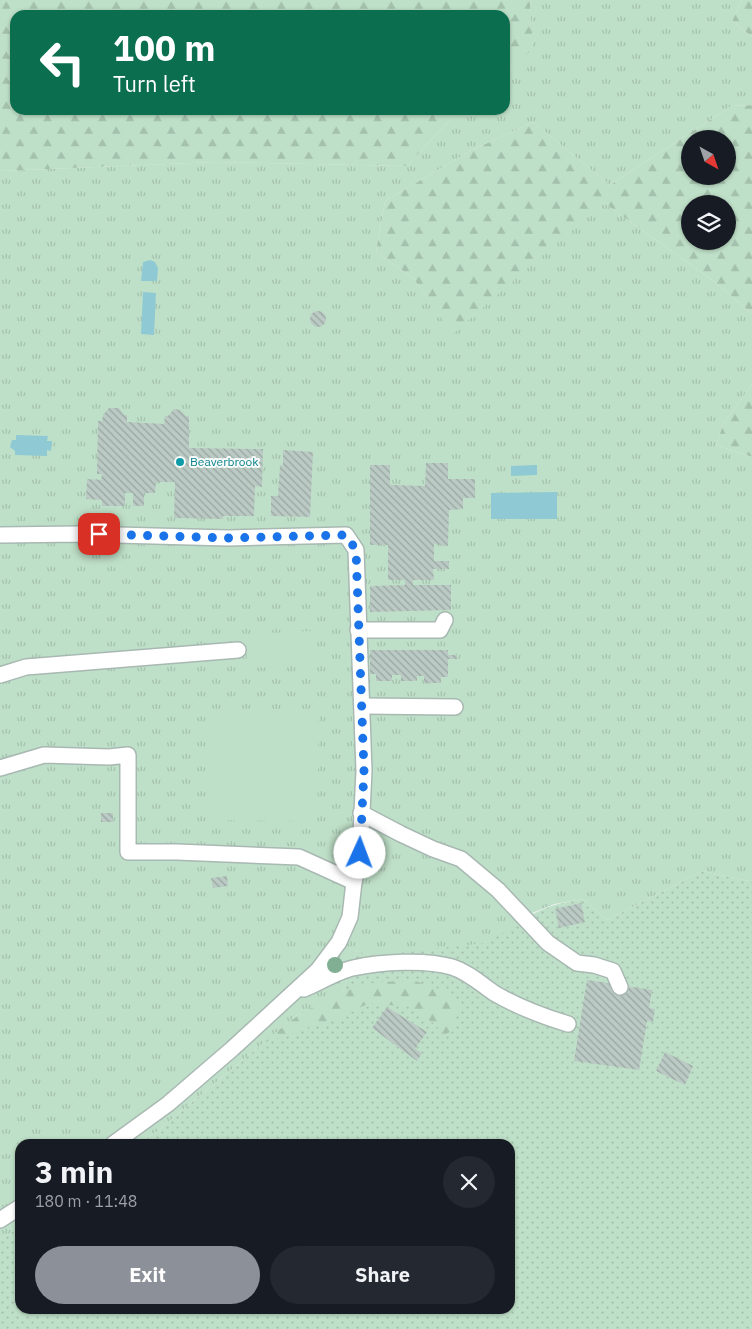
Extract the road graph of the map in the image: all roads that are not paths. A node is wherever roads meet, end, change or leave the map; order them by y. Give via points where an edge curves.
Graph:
1 (0, 536) edge
2 (445, 620) dead end
3 (358, 630) junction
4 (238, 650) dead end
5 (0, 676) edge
6 (363, 706) junction
7 (455, 706) dead end
8 (0, 768) edge
9 (362, 813) junction
10 (354, 882) junction
11 (339, 942) junction
12 (352, 968) junction
13 (620, 987) dead end
14 (292, 994) junction
15 (568, 1024) dead end
16 (119, 1139) edge
17 (15, 1210) edge
18 (0, 1220) edge

1 - 3 lane via 80,534 228,538 346,535 356,550
2 - 3 lane via 440,630
3 - 6 lane
4 - 5 lane via 26,666
6 - 7 lane
6 - 9 lane
8 - 10 lane via 44,755 128,755 128,852 299,857
9 - 10 lane via 360,853
9 - 13 lane via 401,834 461,859 498,890 548,943 577,964 613,971
10 - 11 lane via 350,916
11 - 12 lane via 343,959
11 - 14 lane via 318,970
12 - 14 lane
12 - 15 lane via 398,963 433,963 453,967 528,1011
14 - 16 lane via 168,1104
17 - 18 lane

